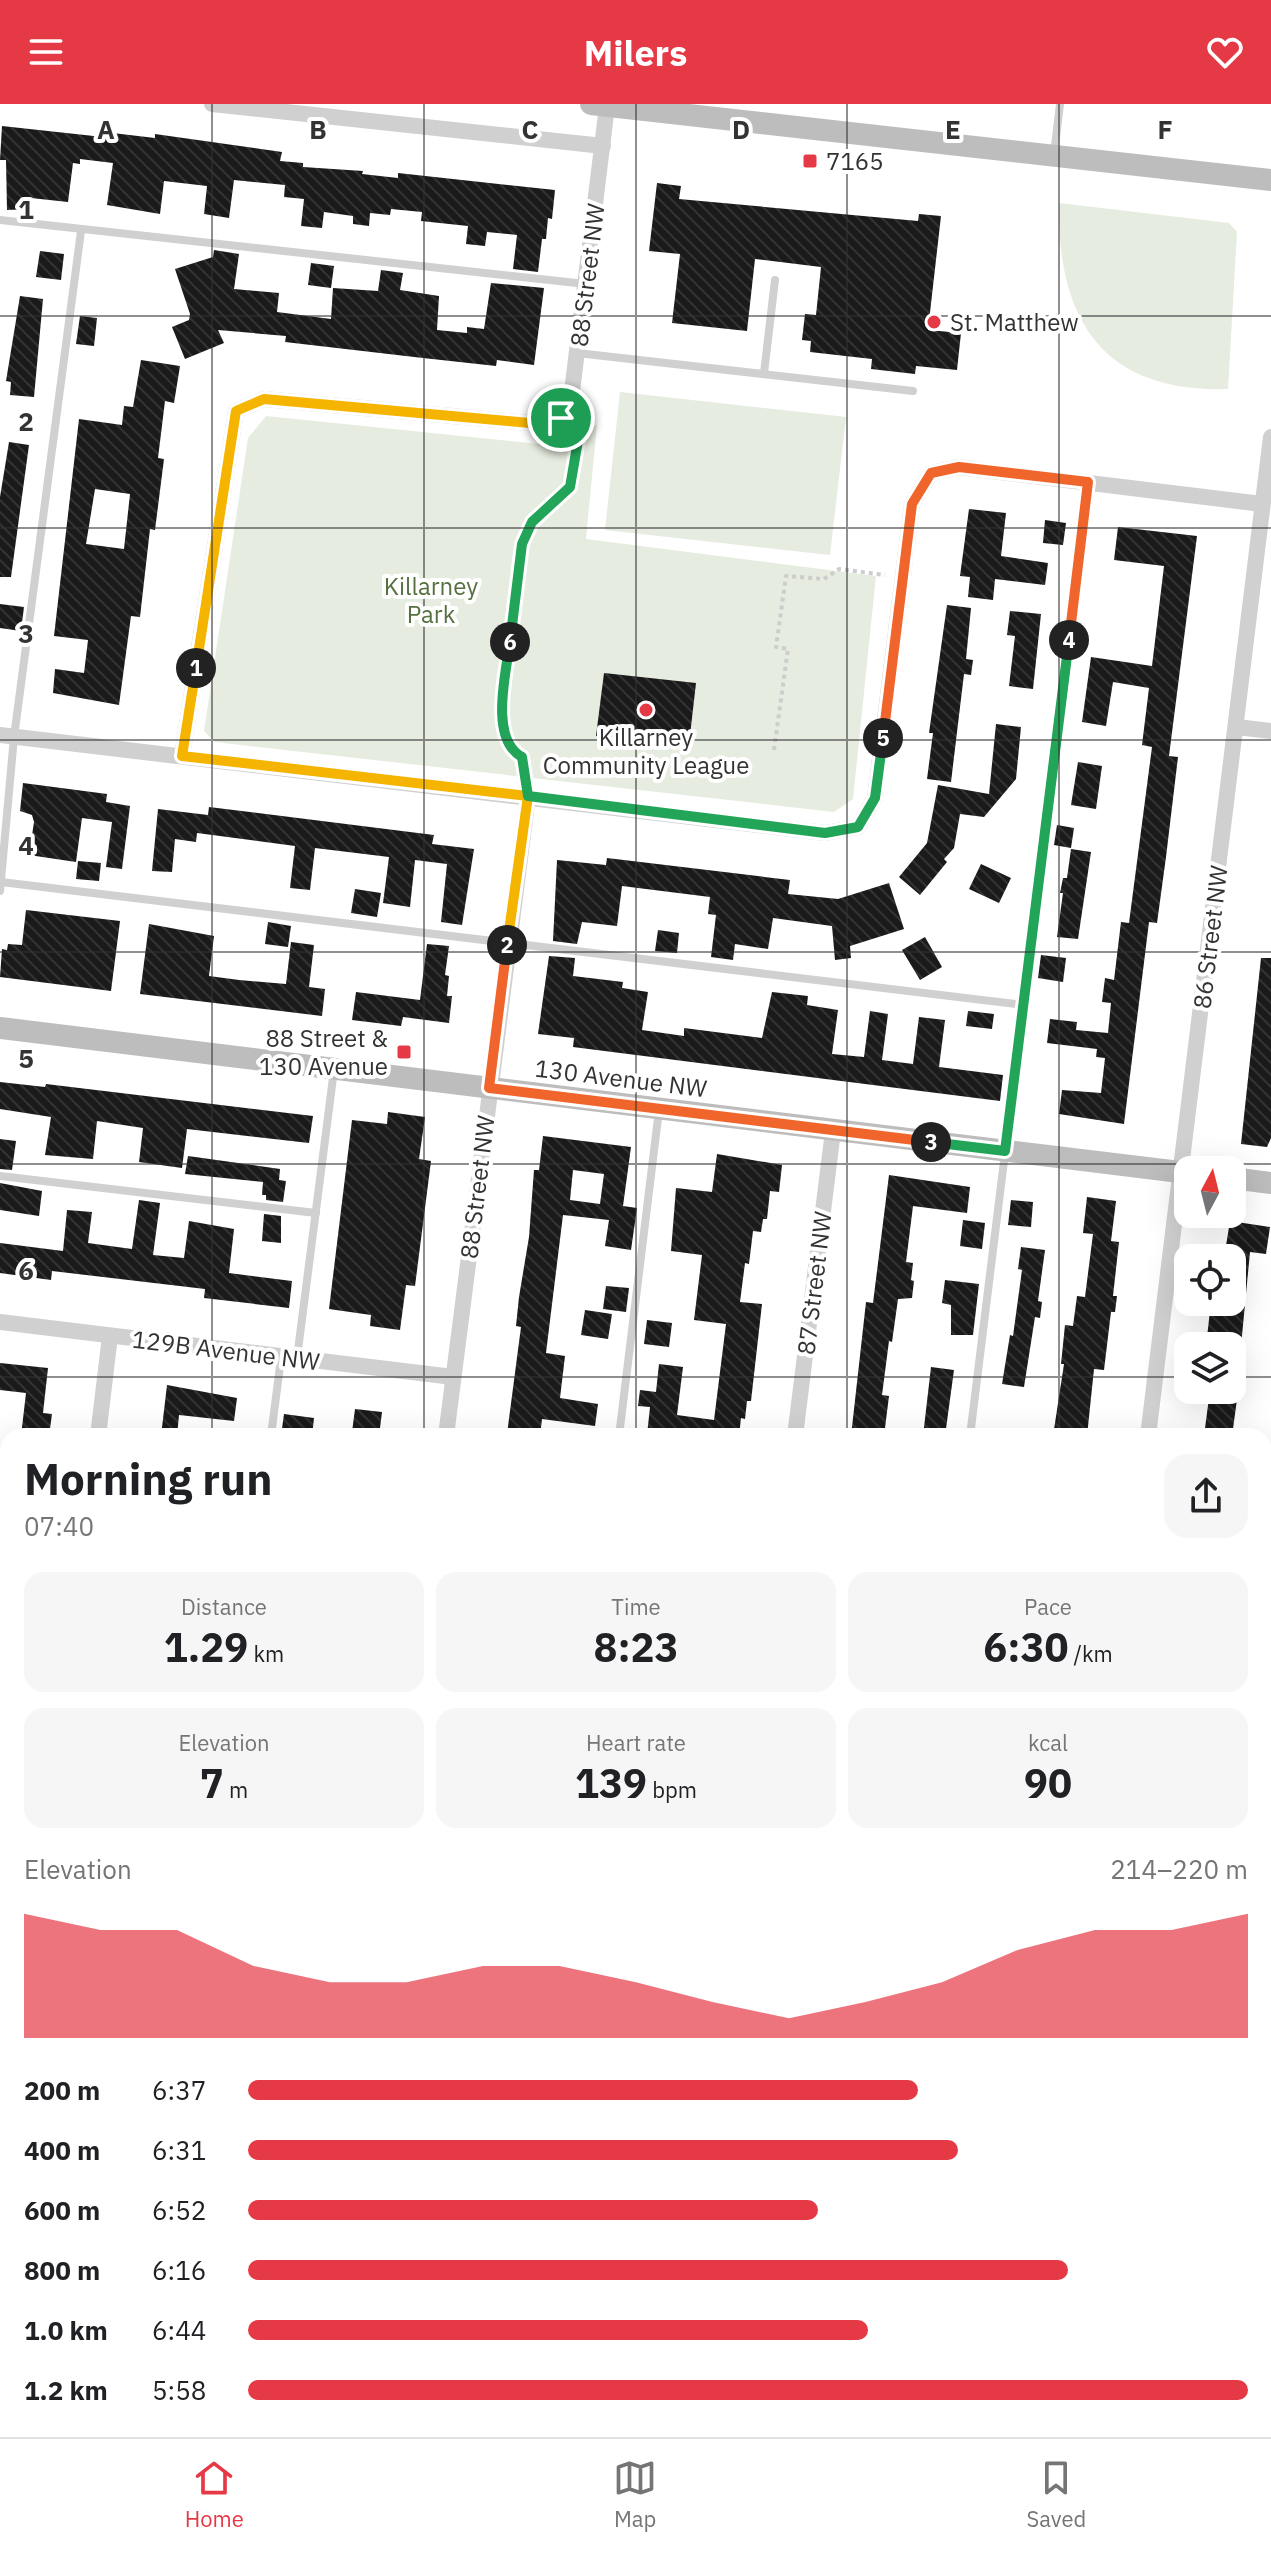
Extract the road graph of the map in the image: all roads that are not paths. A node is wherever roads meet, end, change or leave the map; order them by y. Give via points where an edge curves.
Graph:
1 (212, 104) edge
2 (1060, 104) edge
3 (599, 105) edge
4 (603, 146) junction
5 (1054, 155) junction
6 (1271, 180) edge
7 (0, 220) edge
8 (81, 231) junction
9 (775, 280) dead end
10 (586, 284) junction
11 (577, 353) junction
12 (764, 373) junction
13 (913, 391) dead end
14 (1271, 437) edge
15 (1088, 482) junction
16 (1262, 504) junction
17 (1237, 727) junction
18 (1271, 731) edge
19 (7, 736) edge
20 (182, 756) junction
21 (528, 796) junction
22 (1, 886) edge
23 (508, 943) junction
24 (1025, 1005) junction
25 (0, 1028) edge
26 (334, 1069) junction
27 (489, 1088) junction
28 (660, 1109) junction
29 (833, 1131) junction
30 (1005, 1151) junction
31 (1186, 1156) edge
32 (1174, 1171) edge
33 (0, 1176) edge
34 (1246, 1180) edge
35 (1271, 1183) edge
36 (316, 1213) junction
37 (1176, 1228) edge
38 (0, 1322) edge
39 (110, 1336) junction
40 (289, 1359) junction
41 (453, 1377) junction
42 (99, 1428) edge
43 (273, 1428) edge
44 (447, 1428) edge
45 (620, 1428) edge
46 (796, 1428) edge
47 (971, 1428) edge
48 (1149, 1428) edge

1 - 4 street
2 - 5 lane
3 - 4 street, 88 Street NW
3 - 5 street
4 - 10 street, 88 Street NW
5 - 6 street
7 - 8 lane
8 - 10 lane
8 - 19 lane
9 - 12 lane
10 - 11 street, 88 Street NW
11 - 12 lane
11 - 20 street, 88 Street NW via 570,408 561,418 540,424 264,399 236,411
12 - 13 lane
14 - 16 street, 86 Street NW
15 - 16 street
15 - 21 street via 959,467 931,473 912,504 875,798 858,827 825,833
15 - 24 lane
16 - 17 street, 86 Street NW
17 - 18 street
17 - 31 street, 86 Street NW
19 - 20 street
19 - 22 lane
20 - 21 street
21 - 23 street, 88 Street NW
22 - 23 lane
23 - 24 lane
23 - 27 street, 88 Street NW
24 - 30 lane
25 - 26 street, 130 Avenue NW
26 - 27 street, 130 Avenue NW
26 - 36 lane
27 - 28 street, 130 Avenue NW
27 - 41 street, 88 Street NW
28 - 29 street, 130 Avenue NW
28 - 45 lane
29 - 30 street, 130 Avenue NW
29 - 46 street, 87 Street NW
30 - 32 street, 130 Avenue NW
30 - 47 lane
33 - 36 lane
34 - 35 street
36 - 40 lane
37 - 48 street, 86 Street NW
38 - 39 street, 129B Avenue NW
39 - 40 street, 129B Avenue NW
39 - 42 street
40 - 41 street, 129B Avenue NW
40 - 43 lane
41 - 44 street, 88 Street NW

